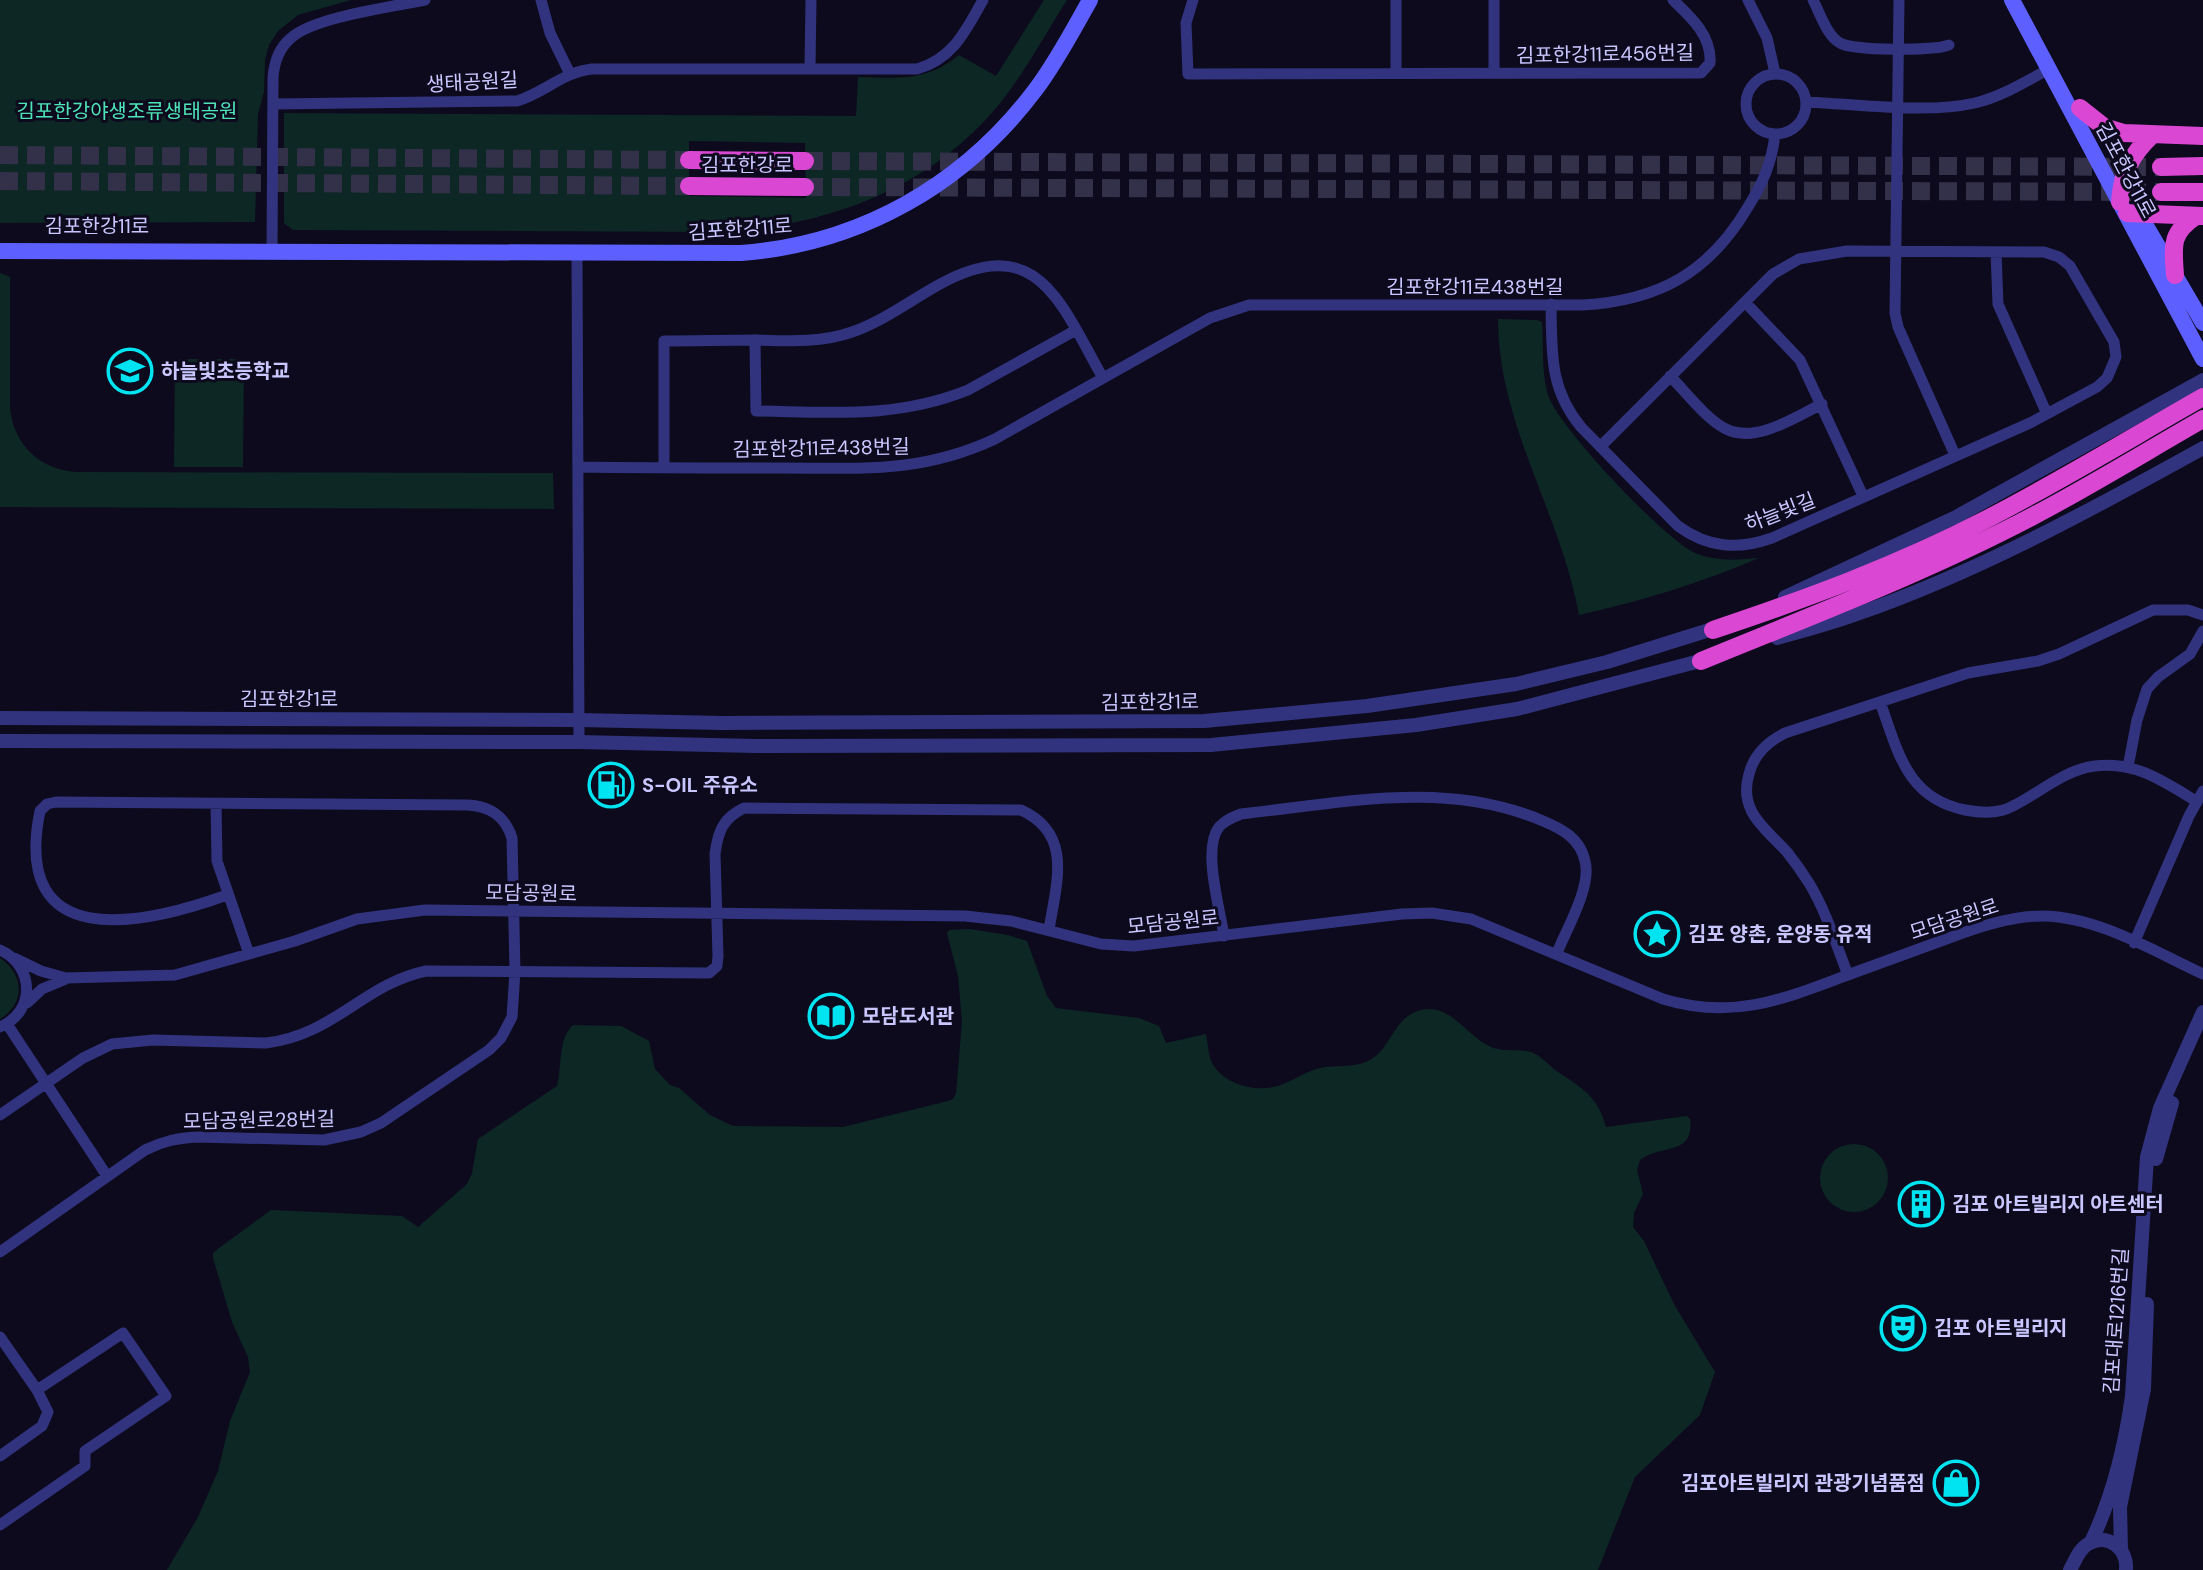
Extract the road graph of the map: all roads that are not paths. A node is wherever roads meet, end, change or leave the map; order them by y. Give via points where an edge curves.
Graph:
1 (425, 0) edge
2 (541, 0) edge
3 (811, 0) edge
4 (983, 0) edge
5 (1090, 0) edge
6 (1193, 0) edge
7 (1396, 0) edge
8 (1494, 0) edge
9 (1673, 0) edge
10 (1748, 0) edge
11 (1813, 0) edge
12 (1899, 0) edge
13 (2012, 0) edge
14 (2021, 0) edge
15 (1949, 45) dead end
16 (1899, 48) junction
17 (810, 68) junction
18 (2049, 69) junction
19 (1396, 73) junction
20 (1494, 73) junction
21 (1775, 73) junction
22 (570, 74) junction
23 (1806, 102) junction
24 (273, 104) junction
25 (1897, 106) junction
26 (2080, 108) junction
27 (1775, 134) junction
28 (2152, 135) junction
29 (2203, 136) edge
30 (689, 160) tunnel mouth
31 (805, 161) tunnel mouth
32 (2203, 166) edge
33 (2161, 167) tunnel mouth
34 (689, 186) tunnel mouth
35 (805, 187) tunnel mouth
36 (2161, 192) tunnel mouth
37 (2203, 192) edge
38 (2127, 203) junction
39 (2199, 216) edge
40 (0, 248) edge
41 (272, 249) junction
42 (1896, 251) junction
43 (577, 252) junction
44 (1996, 252) junction
45 (2175, 275) junction
46 (1745, 302) junction
47 (1551, 304) junction
48 (2203, 323) edge
49 (1076, 330) junction
50 (755, 340) junction
51 (2203, 359) edge
52 (1670, 376) junction
53 (1103, 378) junction
54 (2203, 380) edge
55 (2203, 397) edge
56 (1822, 404) junction
57 (2047, 414) junction
58 (2203, 419) edge
59 (1601, 446) junction
60 (2203, 448) edge
61 (1955, 455) junction
62 (578, 467) junction
63 (664, 468) junction
64 (1863, 496) junction
65 (2203, 615) edge
66 (1713, 630) junction
67 (2203, 631) edge
68 (1701, 661) junction
69 (1880, 702) junction
70 (0, 718) edge
71 (579, 720) junction
72 (0, 741) edge
73 (579, 742) junction
74 (2128, 767) junction
75 (2200, 796) edge
76 (216, 804) junction
77 (227, 895) junction
78 (513, 910) junction
79 (717, 913) junction
80 (1049, 930) junction
81 (1224, 936) junction
82 (0, 938) edge
83 (2134, 943) junction
84 (1557, 953) junction
85 (8, 954) edge
86 (249, 954) junction
87 (515, 971) junction
88 (2203, 974) edge
89 (1848, 975) junction
90 (66, 978) junction
91 (24, 1006) junction
92 (2203, 1012) edge
93 (4, 1026) edge
94 (2203, 1034) edge
95 (46, 1083) junction
96 (0, 1115) edge
97 (107, 1176) junction
98 (0, 1252) edge
99 (0, 1337) edge
100 (37, 1390) junction
101 (0, 1456) edge
102 (0, 1525) edge
103 (2091, 1542) junction
104 (2121, 1549) junction
105 (2074, 1567) edge
106 (2126, 1570) edge

1 - 24 street via 300,31 276,60
2 - 22 street
3 - 17 street
4 - 17 street, 생태공원길 via 953,49 925,66
5 - 43 main road, 김포한강11로 via 1037,87 998,134 940,183 881,218 767,251
6 - 19 street via 1186,23 1188,74
7 - 19 street
8 - 20 street, 김포한강11로456번길
9 - 20 street, 김포한강11로456번길 via 1707,40 1710,63 1701,73
10 - 21 street via 1767,38
11 - 16 street via 1842,44
12 - 16 street
13 - 18 main road, 김포한강11로
14 - 26 main road, 김포한강11로
15 - 16 street
16 - 25 street
17 - 22 street, 생태공원길 via 599,69
18 - 25 street via 1977,102
18 - 38 main road, 김포한강11로
19 - 20 street
21 - 23 street via 1796,81
21 - 27 street via 1758,80 1746,104 1751,121
22 - 24 street, 생태공원길 via 517,101
23 - 25 street
23 - 27 street via 1794,127
24 - 41 street
25 - 42 street
26 - 28 highway via 2104,127
26 - 38 main road, 김포한강11로
27 - 47 street, 김포한강11로438번길 via 1768,172 1737,226 1690,274 1621,302
28 - 29 highway
28 - 38 highway via 2135,151
30 - 31 highway, 김포한강로
32 - 33 highway
34 - 35 highway, 김포한강로
36 - 37 highway
38 - 39 highway
38 - 45 main road, 김포한강11로
38 - 51 main road, 김포한강11로
39 - 45 highway via 2176,234
40 - 41 main road, 김포한강11로
41 - 43 main road, 김포한강11로
42 - 44 street, 하늘빛길
42 - 46 street, 하늘빛길 via 1847,251 1799,259 1773,274
42 - 61 street via 1898,327
43 - 62 street
44 - 57 street via 1998,304
44 - 57 street, 하늘빛길 via 2059,257 2070,266 2114,342 2116,357 2107,378
45 - 48 main road, 김포한강11로
46 - 52 street, 하늘빛길
46 - 56 street via 1800,360
47 - 53 street, 김포한강11로438번길 via 1249,305 1210,318
47 - 59 street, 하늘빛길 via 1552,357 1560,394 1569,412
49 - 50 street via 1046,285 1024,272 993,266 959,273 854,332 808,340
49 - 50 street, 김포한강11로438번길 via 968,390 910,408 867,412 756,411
49 - 53 street
50 - 63 street via 664,341
52 - 56 street via 1724,429 1738,433 1764,430
52 - 59 street, 하늘빛길
53 - 63 street, 김포한강11로438번길 via 995,439 916,465
54 - 66 street, 김포한강1로 via 1956,517
55 - 66 highway via 1933,546 1846,584
56 - 64 street
57 - 61 street, 하늘빛길
58 - 68 highway via 2034,516 1855,599
59 - 64 street, 하늘빛길 via 1678,526 1717,545 1752,545
60 - 68 street via 1932,584 1854,615
61 - 64 street, 하늘빛길
62 - 63 street, 김포한강11로438번길
62 - 71 street
65 - 69 street via 2153,610 2059,654 1968,673
66 - 71 street, 김포한강1로 via 1561,675 1292,715 1118,723
67 - 74 street via 2190,654 2147,689
68 - 73 street via 1517,709 1370,731 1211,745
69 - 74 street via 1909,776 1951,807 1975,812 2007,809 2080,769
69 - 89 street via 1773,739 1756,756 1747,780 1754,818 1811,886
70 - 71 street, 김포한강1로
71 - 73 street
72 - 73 street
74 - 75 street
75 - 83 street
76 - 77 street via 216,851
76 - 77 street, 모담공원로28번길 via 47,804 38,822 38,872 48,894 82,918 166,915
76 - 78 street, 모담공원로28번길 via 481,806 501,818 512,838
77 - 86 street
78 - 79 street, 모담공원로
78 - 86 street, 모담공원로 via 383,914
78 - 87 street, 모담공원로28번길
79 - 80 street, 모담공원로 via 965,916
79 - 80 street via 717,837 722,824 744,808 1006,808 1035,816 1054,840 1059,855
79 - 87 street via 717,966 709,973
80 - 81 street, 모담공원로 via 1112,946
81 - 84 street, 모담공원로 via 1432,913 1471,919
81 - 84 street via 1211,851 1218,828 1228,819 1424,796 1503,807 1573,837 1587,877
82 - 85 street
83 - 88 street, 모담공원로
83 - 89 street, 모담공원로 via 2078,921 2027,917 1968,931
84 - 89 street, 모담공원로 via 1663,999 1706,1008 1775,1001
85 - 90 street
85 - 91 street via 27,981
86 - 90 street, 모담공원로 via 175,975
87 - 95 street via 444,969 411,974 322,1027 286,1041 112,1044
87 - 97 street, 모담공원로28번길 via 512,1017 501,1038 381,1123 324,1140 178,1138 145,1150
90 - 91 street via 42,989
91 - 93 street
92 - 103 street, 김포대로1216번길 via 2152,1132 2128,1424 2106,1511
93 - 95 street
94 - 104 street, 김포대로1216번길 via 2173,1100 2156,1160 2144,1389 2120,1507
95 - 96 street
95 - 97 street
97 - 98 street, 모담공원로28번길
99 - 100 street
100 - 101 street via 47,1419
100 - 102 street via 123,1333 166,1396 85,1451 85,1466
103 - 104 street via 2107,1540
103 - 105 street, 김포대로1216번길 via 2079,1552
104 - 106 street, 김포대로1216번길

